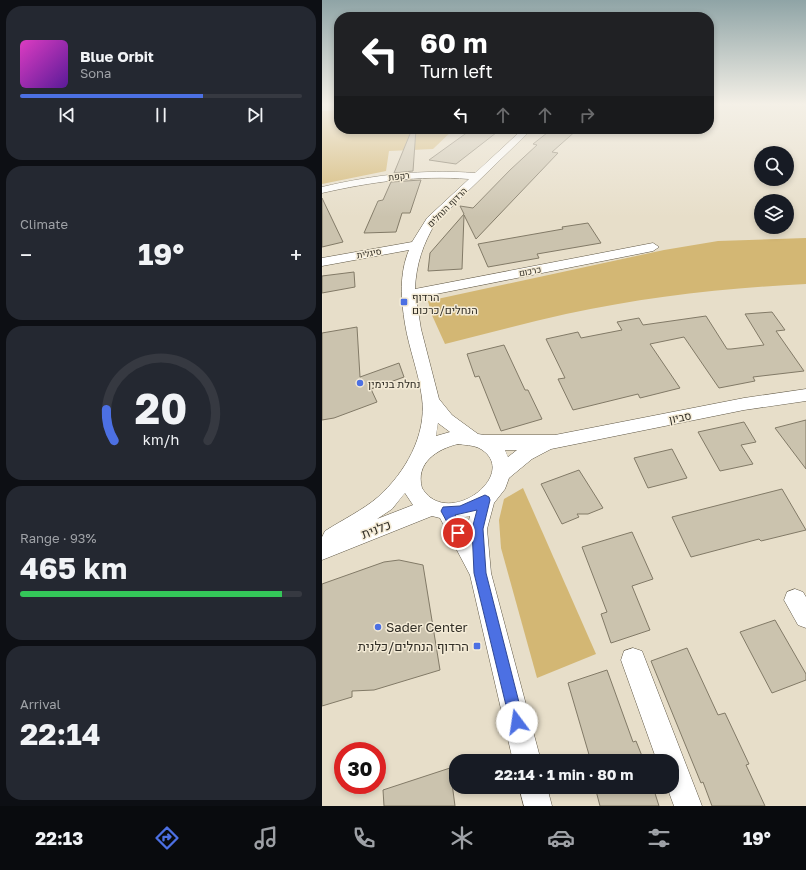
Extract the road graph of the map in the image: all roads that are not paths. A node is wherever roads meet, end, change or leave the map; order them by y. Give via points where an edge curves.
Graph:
1 (514, 142) edge
2 (477, 176) junction
3 (322, 190) edge
4 (416, 245) junction
5 (653, 247) dead end
6 (322, 262) edge
7 (408, 295) junction
8 (806, 395) edge
9 (431, 400) junction
10 (478, 440) junction
11 (555, 442) junction
12 (423, 452) junction
13 (503, 472) junction
14 (410, 474) junction
15 (485, 500) junction
16 (439, 509) junction
17 (322, 545) edge
18 (322, 550) edge
19 (480, 573) junction
20 (633, 660) dead end
21 (525, 754) edge
22 (668, 754) edge
23 (679, 782) edge
24 (535, 794) edge
25 (538, 806) edge
26 (688, 806) edge

1 - 2 street, הרדוף הנחלים
2 - 3 street, רקפת via 446,173 406,175
2 - 4 street, הרדוף הנחלים via 431,220
4 - 6 street, סיגלית
4 - 7 street, הרדוף הנחלים via 407,281
5 - 7 street, כרכום
7 - 9 street, הרדוף הנחלים via 409,313
8 - 11 street, סביון via 744,404
9 - 10 street, הרדוף הנחלים via 446,420
9 - 12 street, הרדוף הנחלים via 429,428
10 - 11 street, סביון
10 - 12 street via 458,437 434,445
10 - 13 street via 495,450 502,460
11 - 13 street, סביון via 525,454
12 - 14 street
13 - 15 street via 494,492
14 - 16 street via 414,494 421,502
14 - 17 street, כלנית via 385,503
15 - 16 street via 460,510
15 - 19 street via 477,529
16 - 18 street, כלנית
16 - 19 street
19 - 21 street
20 - 22 street
23 - 26 street
24 - 25 street

